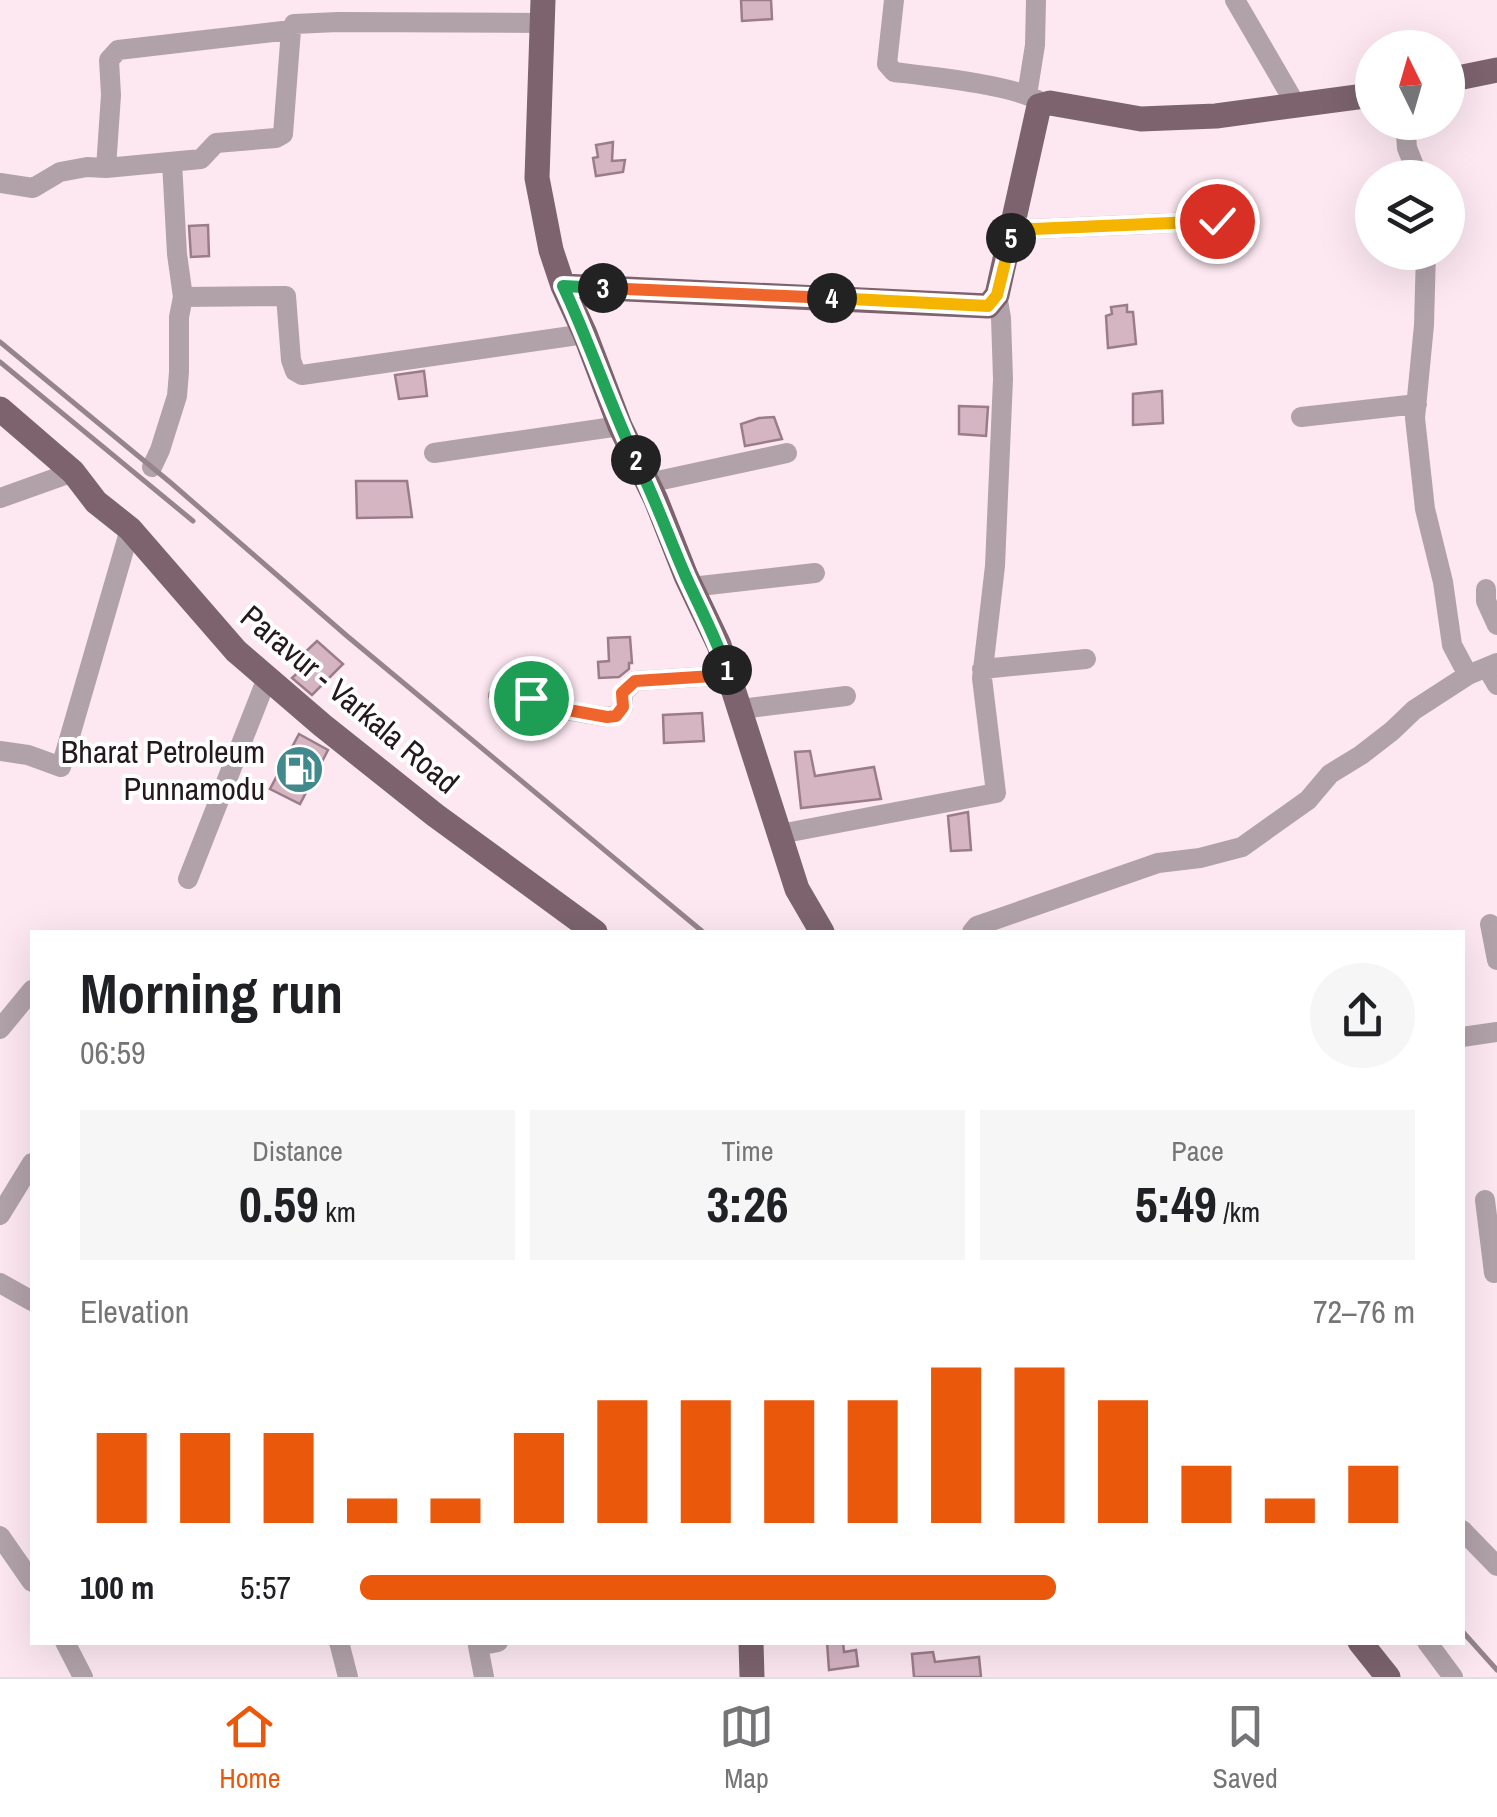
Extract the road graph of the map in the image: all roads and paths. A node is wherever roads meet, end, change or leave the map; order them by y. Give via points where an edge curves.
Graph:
1 (894, 0) edge
2 (1036, 0) edge
3 (1234, 0) edge
4 (543, 11) edge
5 (292, 30) junction
6 (1497, 70) edge
7 (1465, 77) edge
8 (1355, 97) edge
9 (1033, 101) junction
10 (1296, 105) junction
11 (172, 162) junction
12 (106, 168) junction
13 (0, 183) edge
14 (1217, 221) dead end
15 (1014, 226) junction
16 (1426, 270) edge
17 (563, 286) junction
18 (997, 295) junction
19 (183, 297) junction
20 (585, 334) junction
21 (1417, 404) junction
22 (0, 408) edge
23 (1301, 417) dead end
24 (620, 426) junction
25 (434, 453) dead end
26 (786, 454) dead end
27 (152, 468) dead end
28 (73, 472) junction
29 (648, 483) junction
30 (0, 498) edge
31 (130, 528) junction
32 (815, 573) dead end
33 (691, 587) junction
34 (1486, 589) dead end
35 (1497, 625) edge
36 (1086, 659) dead end
37 (982, 670) junction
38 (1487, 673) edge
39 (729, 675) junction
40 (267, 678) junction
41 (498, 696) dead end
42 (846, 696) dead end
43 (741, 709) junction
44 (0, 750) edge
45 (780, 834) junction
46 (188, 879) dead end
47 (1490, 924) dead end
48 (592, 930) edge
49 (821, 930) edge
50 (974, 930) edge
51 (1497, 960) edge
52 (30, 992) edge
53 (0, 1029) edge
54 (1497, 1032) edge
55 (1465, 1037) edge
56 (30, 1166) edge
57 (1491, 1199) edge
58 (1465, 1202) edge
59 (0, 1214) edge
60 (1494, 1273) dead end
61 (0, 1283) edge
62 (30, 1300) edge
63 (1465, 1533) edge
64 (0, 1536) edge
65 (1497, 1566) edge
66 (30, 1579) edge
67 (67, 1645) edge
68 (340, 1645) edge
69 (484, 1645) edge
70 (751, 1645) edge
71 (1362, 1645) edge
72 (1429, 1645) edge
73 (83, 1677) edge
74 (348, 1677) edge
75 (484, 1677) edge
76 (752, 1677) edge
77 (1388, 1677) edge
78 (1453, 1677) edge

1 - 9 street via 887,64 894,72 999,88
2 - 9 street
3 - 10 street
4 - 5 street via 294,24
4 - 17 main road via 537,178
5 - 11 street via 283,134 216,143 201,160
5 - 12 street via 118,50 109,60
6 - 7 main road
8 - 10 main road
9 - 10 main road via 1142,120
9 - 15 main road
11 - 12 street
11 - 19 street
12 - 13 street via 60,172 33,188
14 - 15 street
15 - 18 main road
16 - 21 street
17 - 18 main road via 988,306
17 - 20 main road
18 - 37 street via 1002,379
19 - 20 street via 286,296 291,360 302,375
19 - 27 street via 177,396
20 - 24 main road
21 - 23 street
21 - 38 street via 1425,509 1452,645
22 - 28 main road, Paravur - Varkala Road
24 - 25 street
24 - 29 main road
26 - 29 street
28 - 30 street
28 - 31 main road, Paravur - Varkala Road via 96,502
29 - 33 main road
31 - 40 main road, Paravur - Varkala Road
31 - 44 street via 61,767
32 - 33 street
33 - 39 main road
34 - 35 street
36 - 37 street
37 - 45 street via 996,793
38 - 50 street via 1414,710 1242,847 1158,863
39 - 41 street via 635,681 622,693 623,707 607,717 546,706 522,693
39 - 43 main road
40 - 46 street
40 - 48 main road, Paravur - Varkala Road via 435,815
42 - 43 street
43 - 45 main road
45 - 49 main road via 797,889
47 - 51 street
52 - 53 street
54 - 55 street
56 - 59 street
57 - 58 street
57 - 60 street
61 - 62 street
63 - 65 street
64 - 66 street
67 - 73 street
68 - 74 street
69 - 75 street
70 - 76 main road
71 - 77 main road
72 - 78 street

